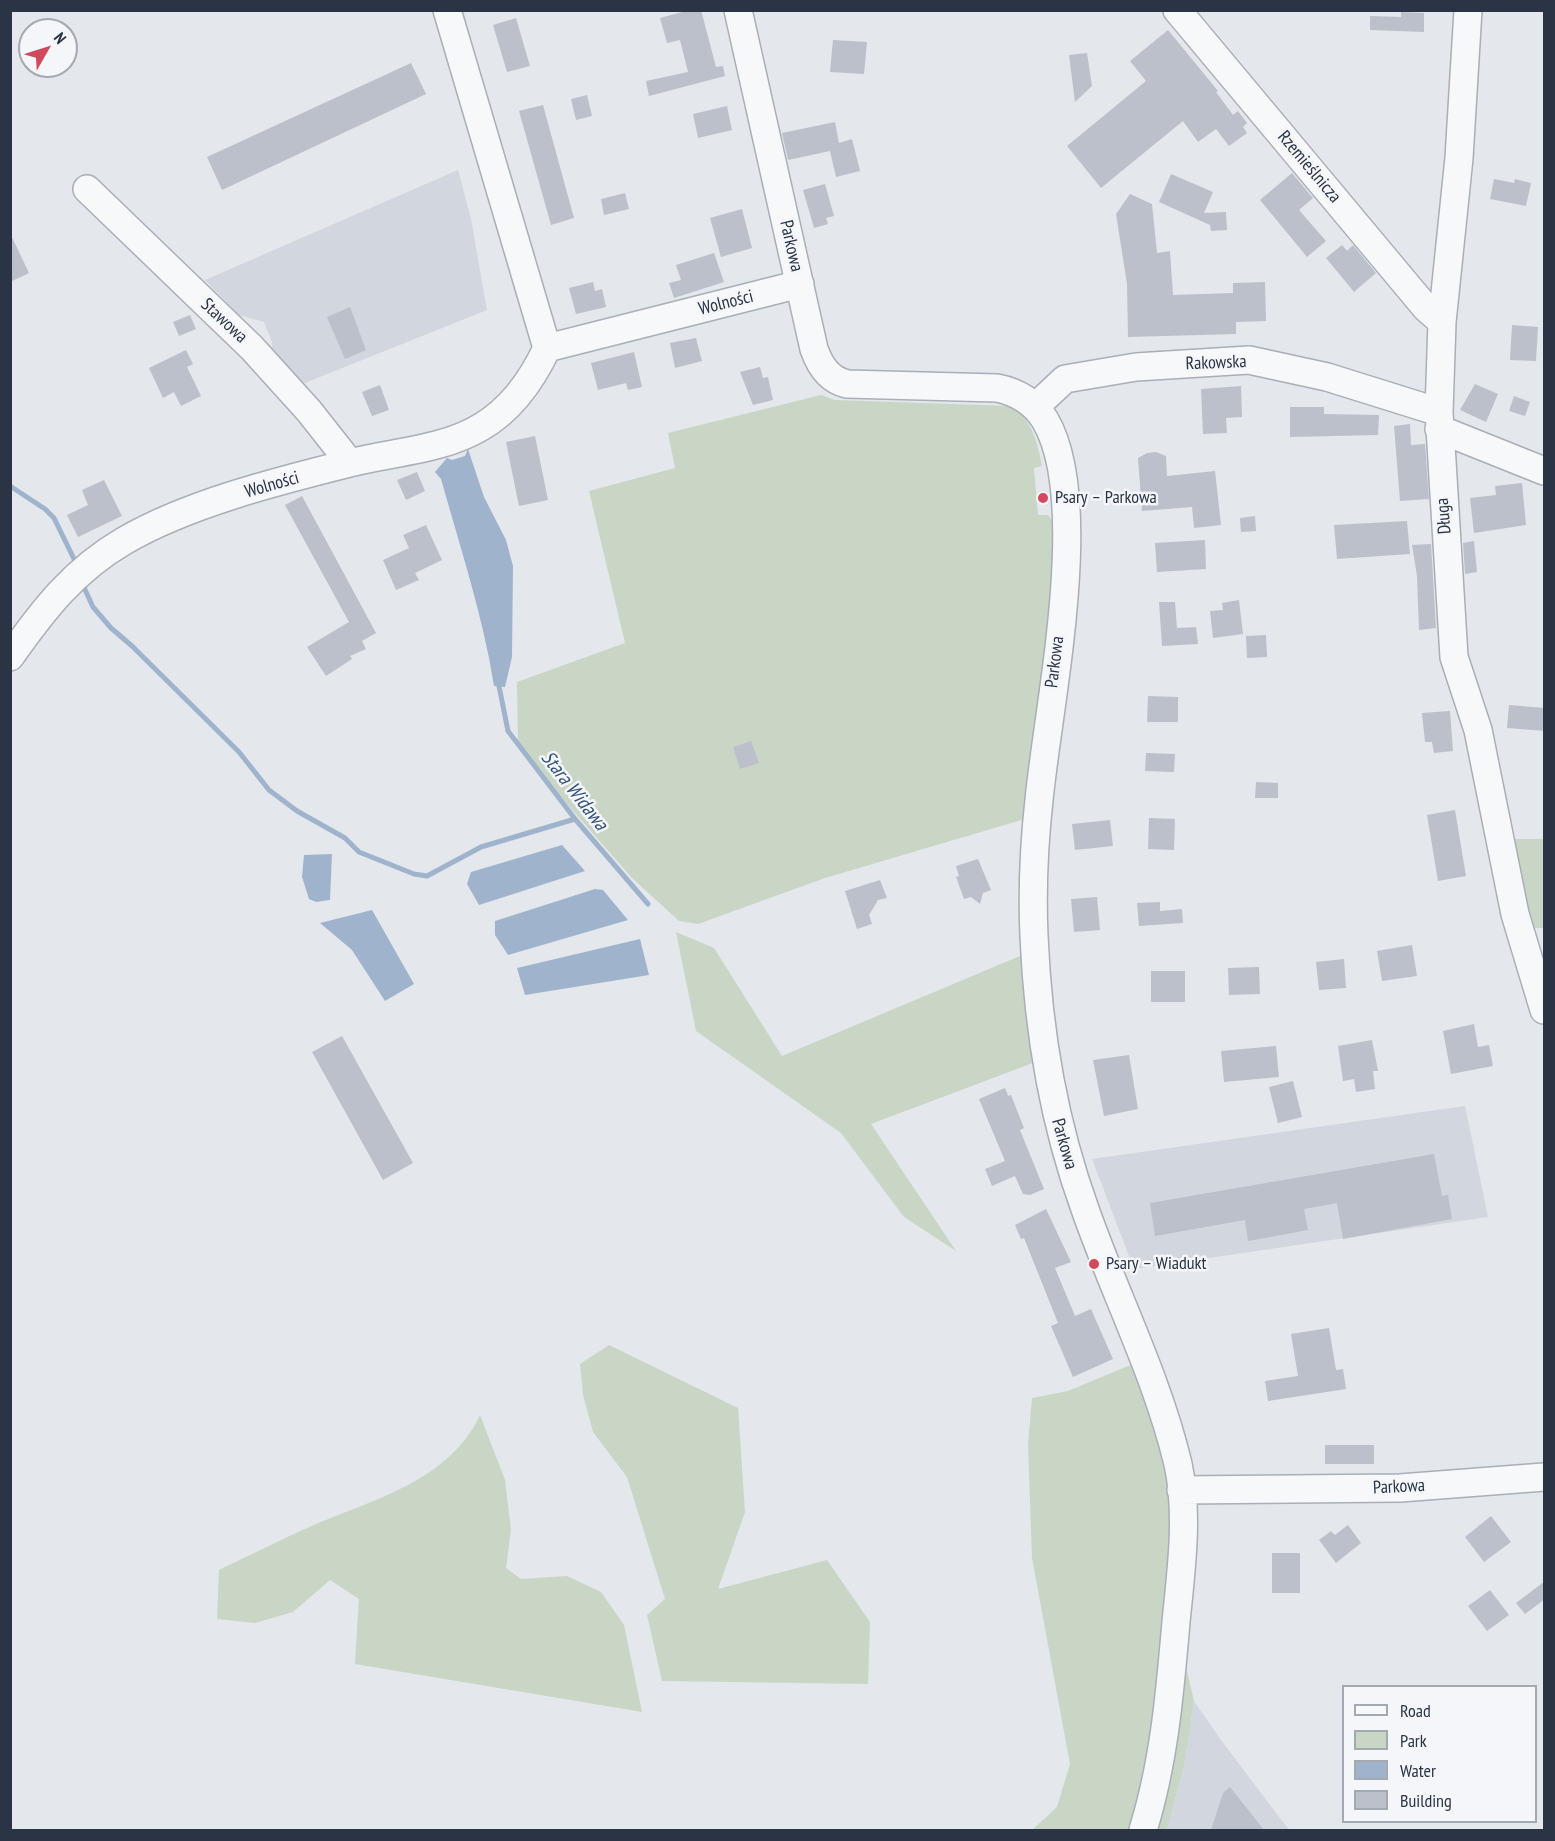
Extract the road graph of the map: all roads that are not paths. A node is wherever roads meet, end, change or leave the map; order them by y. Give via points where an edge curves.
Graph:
1 (447, 10) edge
2 (738, 10) edge
3 (1177, 10) edge
4 (1468, 10) edge
5 (87, 189) dead end
6 (800, 284) junction
7 (1442, 322) junction
8 (546, 348) junction
9 (1035, 407) junction
10 (1439, 421) junction
11 (350, 463) junction
12 (1545, 471) edge
13 (10, 657) edge
14 (1545, 1010) edge
15 (1545, 1477) edge
16 (1182, 1490) junction
17 (1143, 1830) edge

1 - 8 street
2 - 6 street, Parkowa
3 - 7 street, Rzemieślnicza via 1426,308
4 - 7 street, Długa via 1459,158
5 - 11 street, Stawowa via 252,348
6 - 8 street, Wolności
6 - 9 street, Parkowa via 814,349 833,379 865,386 997,388 1010,391
7 - 10 street, Długa
8 - 11 street, Wolności via 534,377 482,427 438,444
9 - 10 street, Rakowska via 1065,379 1136,368 1249,360 1327,377
9 - 16 street, Parkowa via 1052,435 1059,459 1065,488 1066,537 1033,871 1034,938 1045,1058 1062,1138 1085,1210 1156,1390
10 - 12 street, Rakowska
10 - 14 street, Długa via 1454,657 1478,730 1515,914
11 - 13 street, Wolności via 205,504 124,541 78,572
15 - 16 street, Parkowa via 1400,1488
16 - 17 street, Parkowa via 1181,1576 1169,1704

